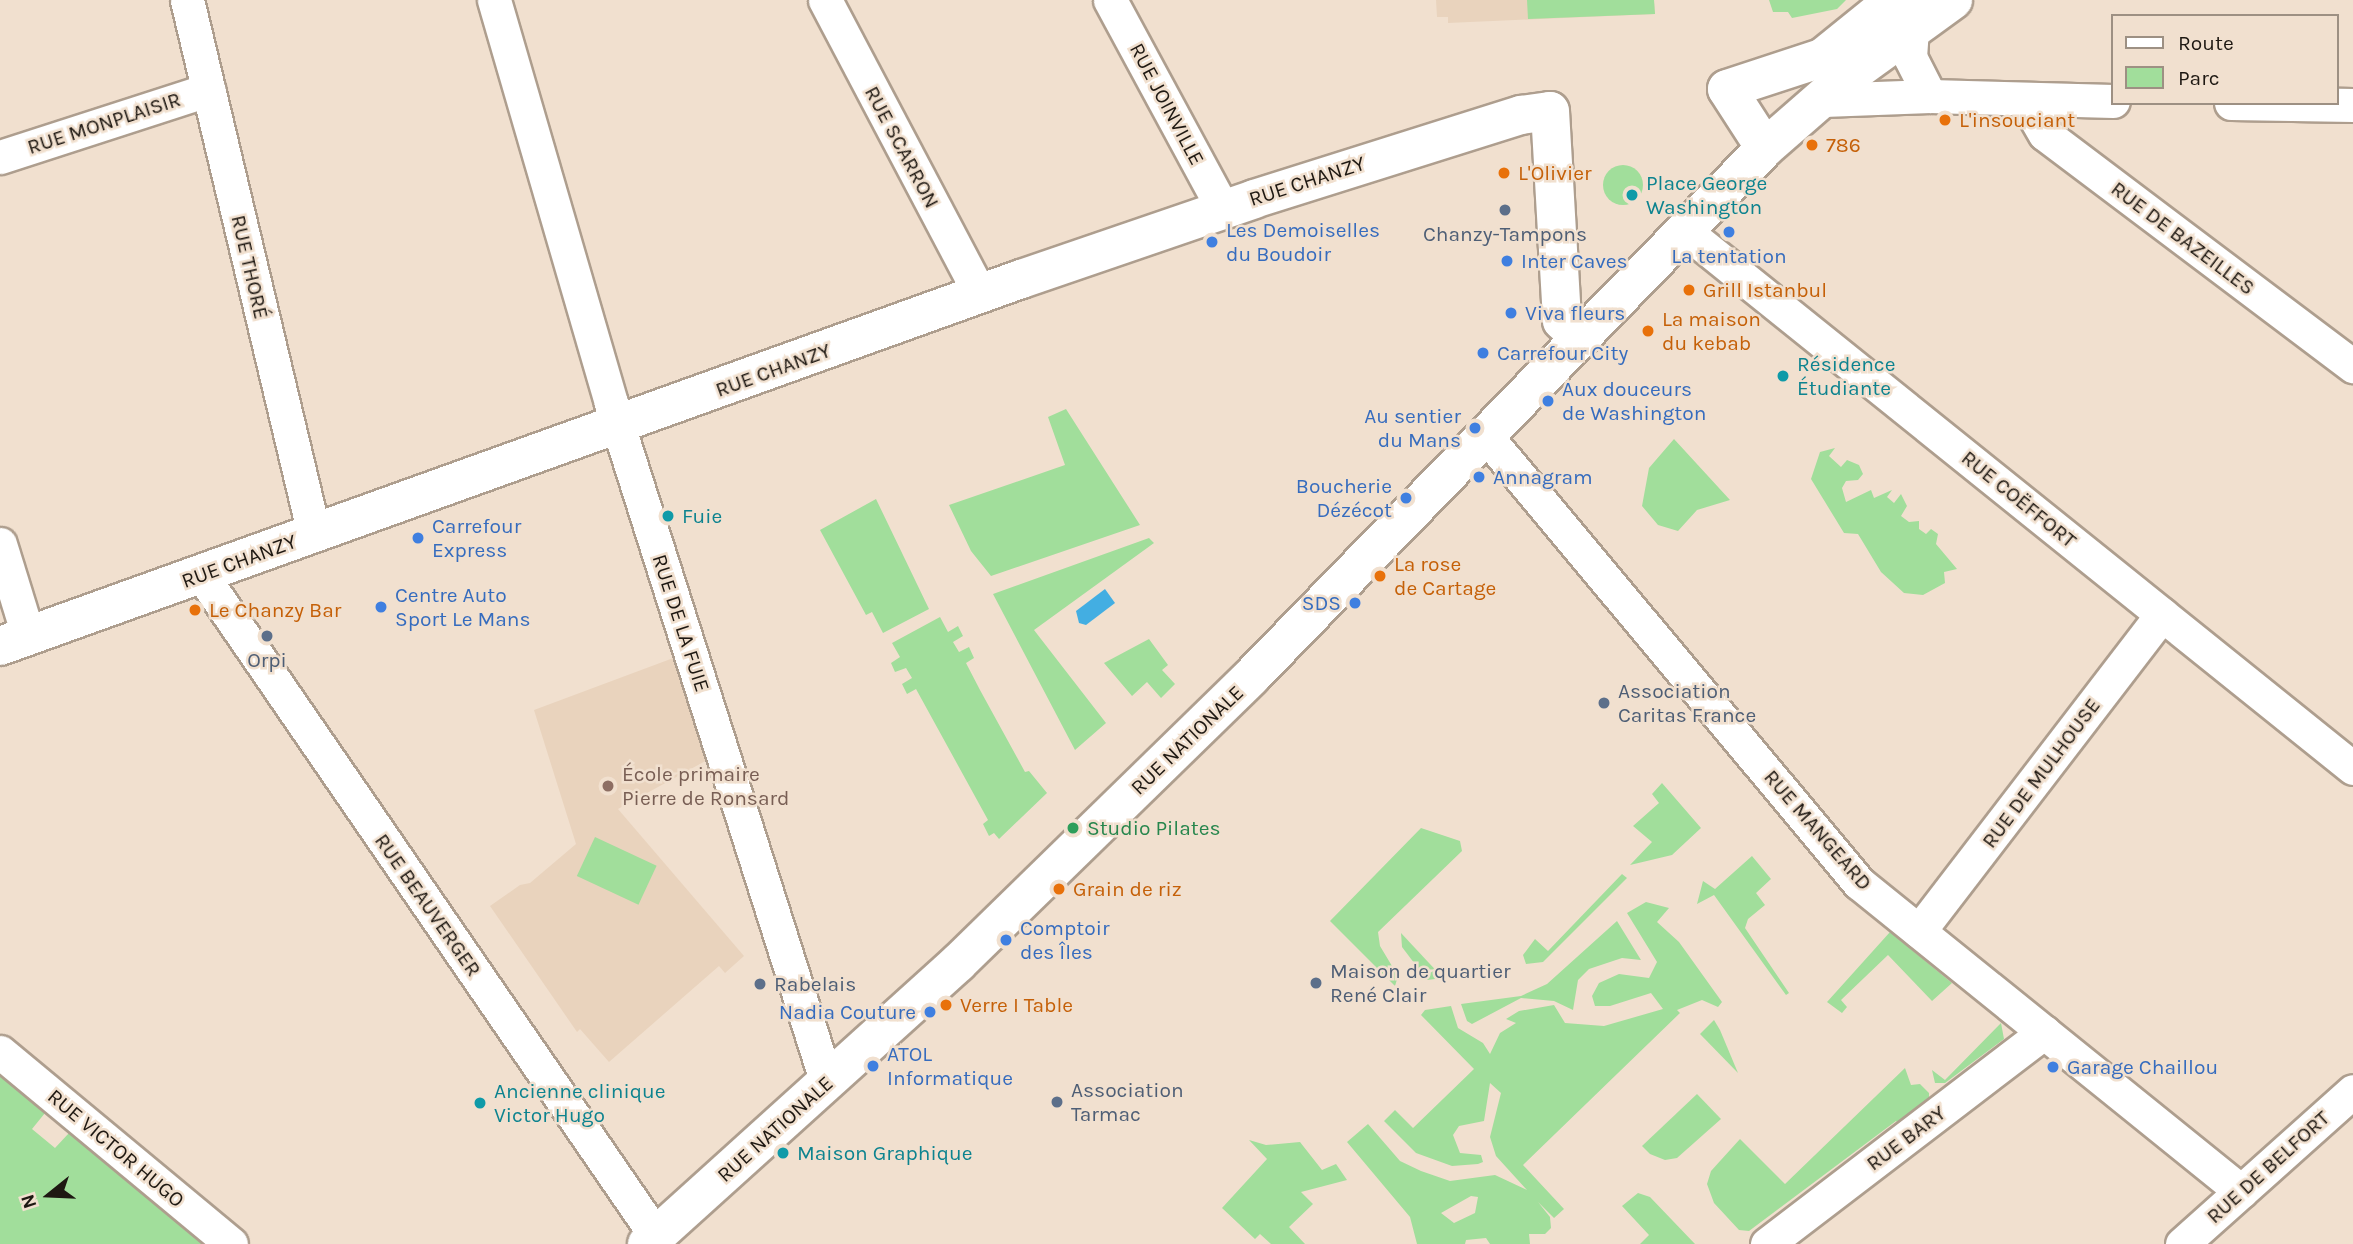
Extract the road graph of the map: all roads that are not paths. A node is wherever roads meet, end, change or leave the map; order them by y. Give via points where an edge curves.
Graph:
1 (187, 0) edge
2 (494, 0) edge
3 (825, 0) edge
4 (1110, 0) edge
5 (1953, 0) edge
6 (1901, 10) edge
7 (208, 90) junction
8 (1930, 96) junction
9 (1822, 100) junction
10 (2025, 100) junction
11 (2112, 101) edge
12 (1765, 148) junction
13 (0, 157) edge
14 (1223, 209) junction
15 (1685, 231) junction
16 (980, 294) junction
17 (1581, 338) junction
18 (2353, 366) edge
19 (618, 426) junction
20 (1486, 436) junction
21 (314, 534) junction
22 (0, 544) edge
23 (201, 574) junction
24 (2162, 614) junction
25 (14, 640) edge
26 (2353, 768) edge
27 (1919, 931) junction
28 (2044, 1032) junction
29 (0, 1052) edge
30 (827, 1083) junction
31 (2353, 1091) edge
32 (2241, 1191) junction
33 (651, 1240) edge
34 (231, 1244) edge
35 (1767, 1244) edge
36 (2182, 1244) edge

1 - 7 street, RUE THORÉ
2 - 19 street, RUE DE LA FUIE
3 - 16 street, RUE SCARRON
4 - 14 street, RUE JOINVILLE
5 - 6 main road
6 - 8 street via 1910,57
6 - 9 main road
6 - 12 main road via 1822,58 1727,89
7 - 13 street, RUE MONPLAISIR
7 - 21 street, RUE THORÉ
8 - 9 street
8 - 10 street
9 - 12 main road
10 - 11 street
10 - 18 street, RUE DE BAZEILLES via 2045,134
12 - 15 main road
14 - 16 main road, RUE CHANZY
14 - 17 main road, RUE CHANZY via 1449,135 1550,111 1562,321
15 - 17 main road
15 - 24 street, RUE COËFFORT
16 - 19 main road, RUE CHANZY
17 - 20 main road, RUE NATIONALE
19 - 21 main road, RUE CHANZY
19 - 30 street, RUE DE LA FUIE
20 - 27 street, RUE MANGEARD via 1859,883
20 - 30 main road, RUE NATIONALE via 1251,677 964,957
21 - 23 main road, RUE CHANZY
22 - 25 street
23 - 25 main road, RUE CHANZY
23 - 33 street, RUE BEAUVERGER
24 - 26 street, RUE COËFFORT
24 - 27 street, RUE DE MULHOUSE
27 - 28 street, RUE MANGEARD
28 - 32 street, RUE MANGEARD
28 - 35 street, RUE BARY
29 - 34 street, RUE VICTOR HUGO
30 - 33 main road, RUE NATIONALE
31 - 32 street, RUE DE BELFORT
32 - 36 street, RUE DE BELFORT

